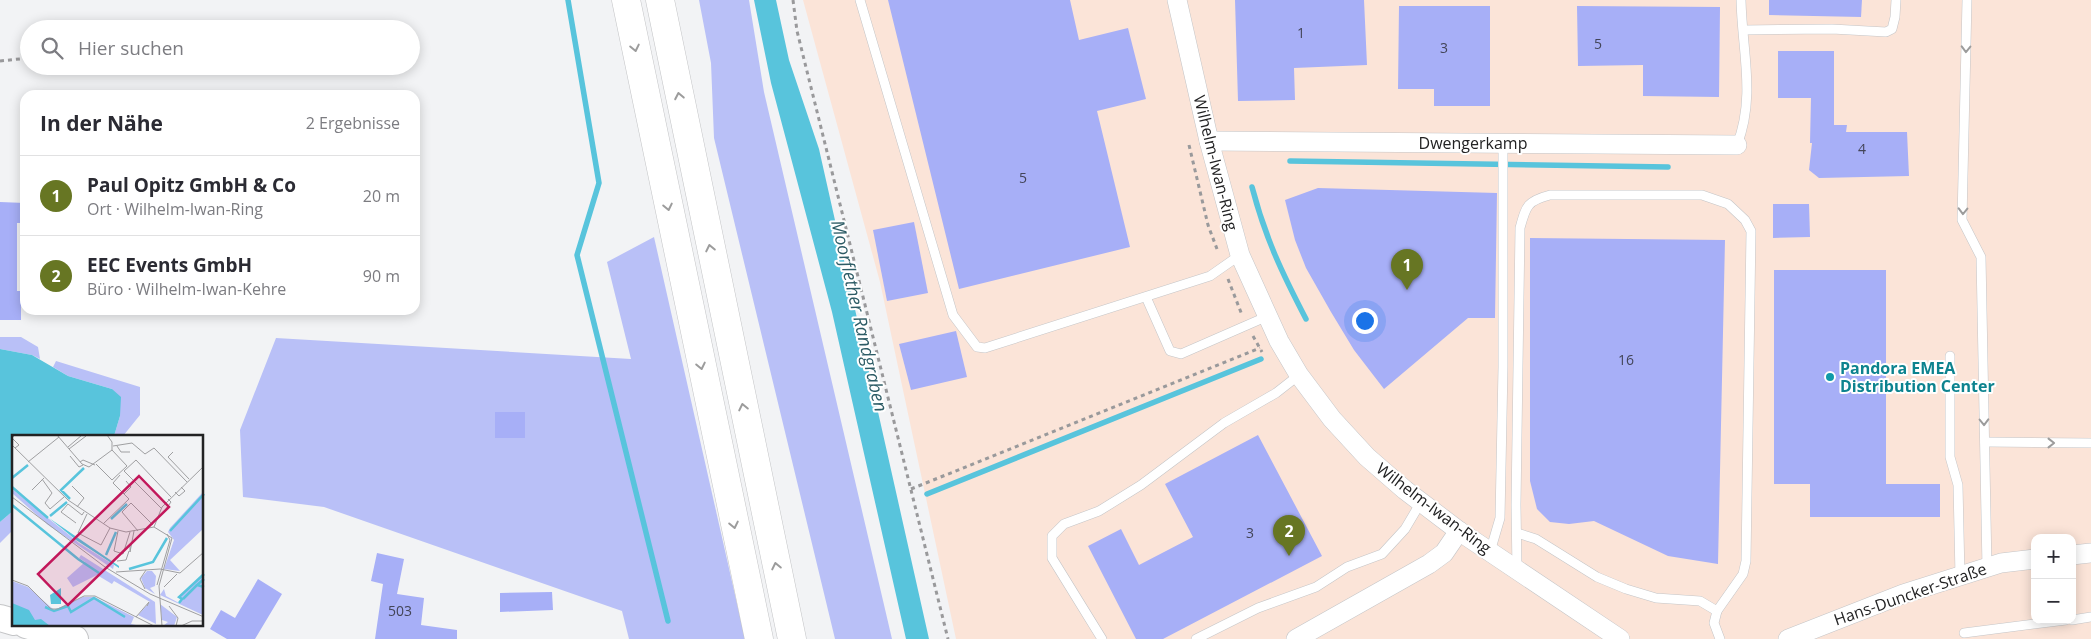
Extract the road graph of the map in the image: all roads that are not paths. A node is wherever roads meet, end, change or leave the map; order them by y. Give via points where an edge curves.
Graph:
1 (626, 0) edge
2 (660, 0) edge
3 (860, 0) edge
4 (1177, 0) edge
5 (1741, 0) edge
6 (1896, 0) edge
7 (1967, 0) edge
8 (1744, 30) junction
9 (1209, 140) junction
10 (1737, 145) joint
11 (1503, 150) junction
12 (1240, 255) junction
13 (1146, 297) junction
14 (1268, 316) junction
15 (1950, 356) dead end
16 (1299, 375) junction
17 (1985, 442) junction
18 (2091, 443) edge
19 (1421, 502) junction
20 (1459, 531) junction
21 (1517, 533) junction
22 (1490, 552) junction
23 (2091, 553) edge
24 (2076, 555) edge
25 (2031, 559) edge
26 (1987, 568) junction
27 (1517, 570) junction
28 (1960, 576) junction
29 (1717, 611) junction
30 (2091, 617) edge
31 (2076, 619) edge
32 (2035, 624) edge
33 (30, 626) edge
34 (791, 631) edge
35 (1964, 633) dead end
36 (75, 639) edge
37 (759, 639) edge
38 (1102, 639) edge
39 (1196, 639) edge
40 (1296, 639) edge
41 (1620, 639) edge
42 (1720, 639) edge
43 (1788, 639) edge

1 -> 37 highway
34 -> 2 highway
3 - 13 lane via 953,315 977,347 985,348
4 - 9 street, Wilhelm-Iwan-Ring
5 - 8 lane
6 - 8 lane via 1892,29 1886,32
7 -> 17 lane via 1962,220 1981,257
8 - 10 lane via 1748,104
9 - 11 street, Dwengerkamp
9 - 12 street, Wilhelm-Iwan-Ring
10 - 11 street, Dwengerkamp
11 - 22 lane via 1500,518
12 - 13 lane via 1210,276
12 - 14 street, Wilhelm-Iwan-Ring
13 - 14 lane via 1170,351 1181,354
14 - 16 street, Wilhelm-Iwan-Ring
15 - 28 lane via 1950,457 1958,485
16 - 19 street, Wilhelm-Iwan-Ring via 1332,419 1367,457
16 - 38 lane via 1276,393 1224,423 1141,485 1099,511 1064,524 1052,536 1052,558
17 -> 18 lane
17 - 26 lane
19 - 20 street, Wilhelm-Iwan-Ring
19 - 39 lane via 1405,529 1382,554 1347,568 1316,587 1258,608
20 - 22 street, Wilhelm-Iwan-Ring
20 - 40 street via 1444,553 1429,564
21 - 27 lane
21 - 29 lane via 1536,539 1597,577 1626,589 1656,598 1700,601
21 - 29 lane via 1520,228 1526,208 1537,198 1550,195 1702,195 1728,204 1745,220 1751,231 1746,561 1743,574
22 - 27 street, Wilhelm-Iwan-Ring
23 - 24 street
25 - 26 street, Hans-Duncker-Straße
26 - 28 street, Hans-Duncker-Straße
27 - 41 street, Wilhelm-Iwan-Ring
28 - 43 street, Hans-Duncker-Straße
29 - 42 lane via 1714,623
30 - 31 lane
32 - 35 lane
33 - 36 street

